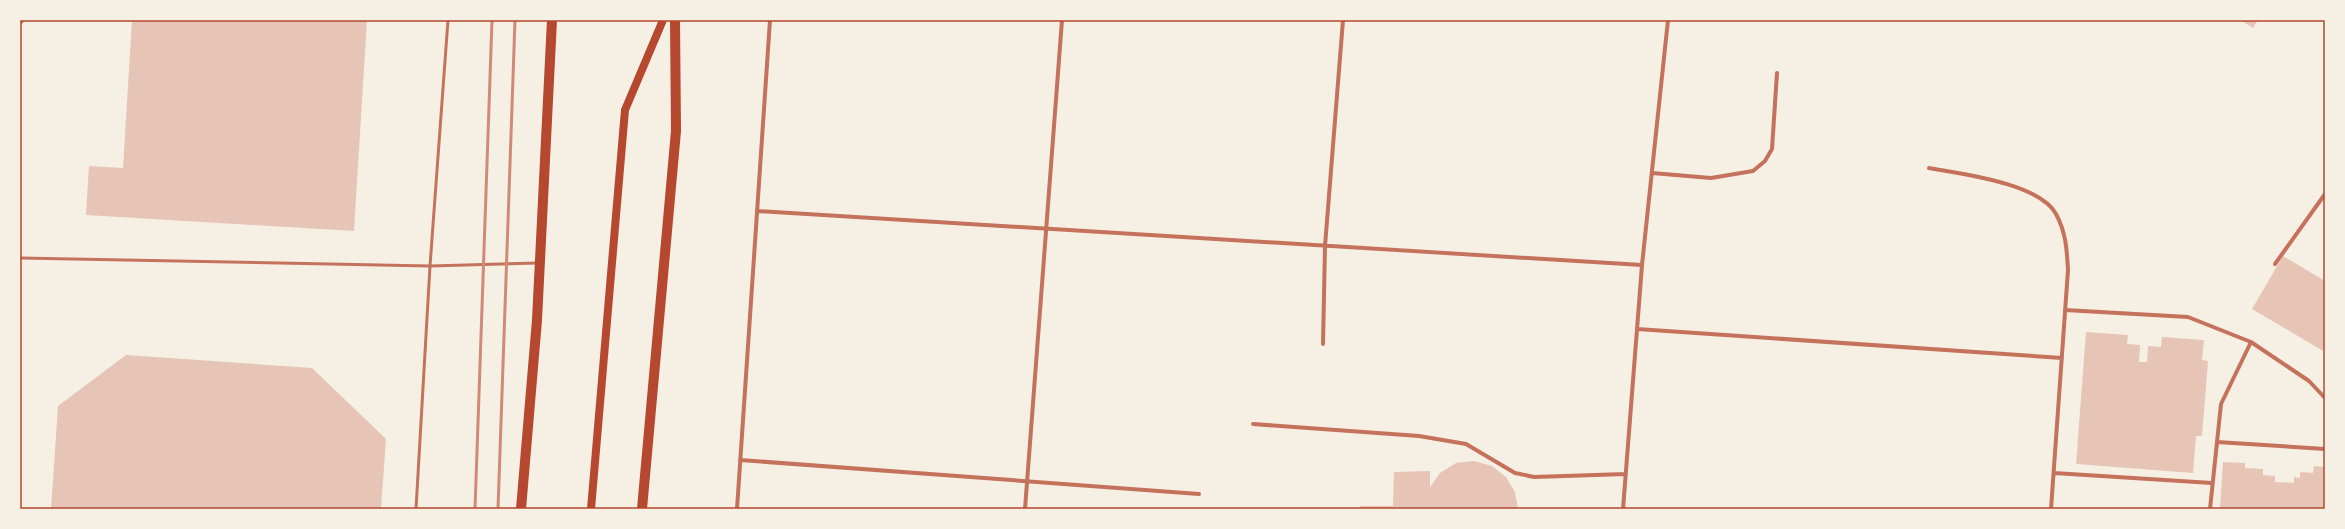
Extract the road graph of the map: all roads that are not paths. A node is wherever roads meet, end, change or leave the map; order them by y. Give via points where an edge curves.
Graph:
1 (23, 20) edge
2 (448, 20) edge
3 (552, 20) edge
4 (663, 20) edge
5 (675, 20) edge
6 (770, 20) edge
7 (1062, 20) edge
8 (1343, 20) edge
9 (1668, 20) edge
10 (20, 24) edge
11 (1777, 73) dead end
12 (1929, 168) dead end
13 (1652, 173) junction
14 (2325, 194) edge
15 (757, 211) junction
16 (1046, 229) junction
17 (1325, 246) junction
18 (20, 258) edge
19 (540, 263) junction
20 (2275, 264) dead end
21 (1642, 265) junction
22 (430, 266) junction
23 (2065, 310) junction
24 (1637, 328) junction
25 (2251, 342) junction
26 (1323, 344) dead end
27 (2062, 358) junction
28 (2325, 398) edge
29 (1253, 424) dead end
30 (2217, 442) junction
31 (2325, 449) edge
32 (740, 460) junction
33 (2054, 473) junction
34 (1626, 474) junction
35 (1027, 481) junction
36 (2212, 483) junction
37 (1199, 494) dead end
38 (416, 509) edge
39 (521, 509) edge
40 (591, 509) edge
41 (642, 509) edge
42 (737, 509) edge
43 (1025, 509) edge
44 (1623, 509) edge
45 (2052, 509) edge
46 (2210, 509) edge

1 - 10 lane
2 - 22 lane
3 - 19 main road
4 - 40 main road via 625,110
5 - 41 main road via 676,131
6 - 15 street
7 - 16 street
8 - 17 street
9 - 13 street
11 - 13 street via 1772,149 1765,161 1753,171 1711,178
12 - 23 street via 1998,181 2041,200 2055,213 2066,239 2068,270
13 - 21 street
14 - 20 street
15 - 16 street
15 - 32 street
16 - 17 street
16 - 35 street
17 - 21 street
17 - 26 street
18 - 22 lane
19 - 22 lane
19 - 39 main road
21 - 24 street
22 - 38 lane
23 - 25 street via 2188,317
23 - 27 street
24 - 27 street
24 - 34 street
25 - 28 street via 2309,381
25 - 30 street via 2220,404
27 - 33 street
29 - 34 street via 1419,436 1466,444 1515,473 1534,477
30 - 31 street
30 - 36 street
32 - 35 street
32 - 42 street
33 - 36 street
33 - 45 street
34 - 44 street
35 - 37 street
35 - 43 street
36 - 46 street

